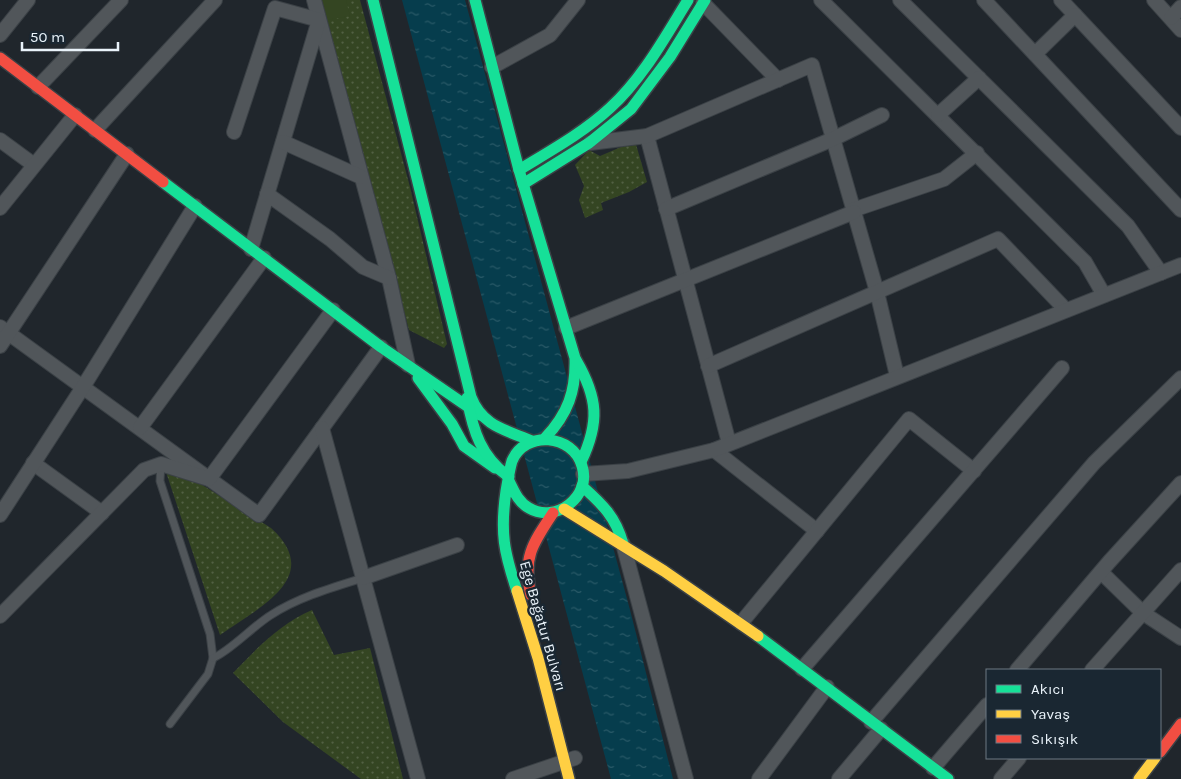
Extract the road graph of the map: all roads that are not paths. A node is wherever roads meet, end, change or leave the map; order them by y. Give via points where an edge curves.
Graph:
1 (28, 0) edge
2 (121, 0) edge
3 (215, 0) edge
4 (314, 0) edge
5 (373, 0) edge
6 (475, 0) edge
7 (578, 0) edge
8 (688, 0) edge
9 (821, 0) edge
10 (900, 0) edge
11 (984, 0) edge
12 (1061, 0) edge
13 (1154, 0) edge
14 (704, 2) edge
15 (1181, 7) edge
16 (1075, 16) junction
17 (1171, 18) junction
18 (319, 20) junction
19 (1181, 30) edge
20 (0, 35) edge
21 (1035, 54) junction
22 (0, 58) edge
23 (492, 66) junction
24 (979, 78) junction
25 (778, 80) junction
26 (38, 86) junction
27 (938, 114) junction
28 (75, 115) junction
29 (882, 115) dead end
30 (1181, 128) edge
31 (95, 130) junction
32 (234, 132) dead end
33 (647, 136) junction
34 (833, 139) junction
35 (0, 140) edge
36 (283, 142) junction
37 (589, 143) junction
38 (977, 153) junction
39 (127, 154) junction
40 (34, 165) junction
41 (519, 170) junction
42 (361, 176) junction
43 (523, 184) junction
44 (268, 194) junction
45 (195, 206) junction
46 (0, 208) edge
47 (666, 209) junction
48 (1181, 210) edge
49 (854, 211) junction
50 (251, 249) junction
51 (264, 258) junction
52 (1181, 265) edge
53 (1161, 273) junction
54 (389, 278) junction
55 (685, 280) junction
56 (876, 292) junction
57 (1104, 295) junction
58 (332, 310) junction
59 (1066, 310) junction
60 (566, 328) junction
61 (4, 330) edge
62 (0, 346) edge
63 (381, 347) junction
64 (575, 358) junction
65 (461, 364) junction
66 (408, 365) junction
67 (708, 366) junction
68 (1062, 368) dead end
69 (898, 376) junction
70 (1181, 378) edge
71 (428, 379) junction
72 (83, 387) junction
73 (468, 407) junction
74 (480, 415) junction
75 (140, 428) junction
76 (322, 428) junction
77 (545, 438) junction
78 (532, 441) junction
79 (729, 444) junction
80 (714, 450) junction
81 (34, 463) junction
82 (161, 464) junction
83 (495, 468) junction
84 (974, 471) junction
85 (582, 474) junction
86 (209, 479) junction
87 (509, 479) junction
88 (1181, 483) edge
89 (558, 511) junction
90 (102, 513) junction
91 (0, 515) edge
92 (816, 531) junction
93 (623, 544) junction
94 (457, 545) dead end
95 (1181, 570) edge
96 (1101, 572) junction
97 (363, 578) junction
98 (1143, 613) junction
99 (0, 616) edge
100 (740, 623) junction
101 (1181, 638) edge
102 (212, 658) junction
103 (802, 669) junction
104 (1018, 669) edge
105 (1093, 669) edge
106 (827, 687) junction
107 (986, 706) edge
108 (170, 724) dead end
109 (1181, 724) edge
110 (876, 725) junction
111 (1161, 751) edge
112 (1017, 759) edge
113 (1154, 759) edge
114 (570, 760) junction
115 (939, 775) edge
116 (418, 779) edge
117 (513, 779) edge
118 (569, 779) edge
119 (580, 779) edge
120 (686, 779) edge
121 (759, 779) edge
122 (838, 779) edge
123 (1001, 779) edge
124 (1139, 779) edge

1 - 20 street
2 - 26 street
3 - 31 street
4 - 18 street
5 - 65 main road
6 - 23 main road
7 - 23 street via 550,35
8 - 41 main road via 620,99 580,131
9 - 27 street
10 - 24 street
11 - 21 street
12 - 16 street
13 - 17 street
14 - 25 street
14 - 37 main road via 670,57 631,109
15 - 17 street
16 - 21 street
16 - 30 street
17 - 19 street
18 - 32 street via 275,8
18 - 36 street
18 - 42 street
21 - 48 street
22 - 26 main road
23 - 41 main road
24 - 27 street
24 - 53 street via 1128,226
25 - 33 street
25 - 34 street via 812,65
26 - 28 main road
27 - 38 street
28 - 31 main road
28 - 40 street
29 - 34 street
31 - 39 main road
33 - 37 street
33 - 47 street
34 - 47 street
34 - 49 street
35 - 40 street
36 - 42 street
36 - 44 street
37 - 43 main road
38 - 49 street via 944,178
38 - 57 street via 1085,262
39 - 45 main road
39 - 61 street
40 - 46 street
41 - 43 main road
42 - 54 street
43 - 60 main road
44 - 50 street
44 - 54 street via 363,267
45 - 50 main road
45 - 72 street
47 - 55 street
49 - 55 street
49 - 56 street
50 - 51 main road
51 - 58 main road
51 - 75 street
52 - 53 street
53 - 57 street
54 - 66 street
55 - 60 street
55 - 67 street
56 - 59 street via 998,239
56 - 67 street
56 - 69 street
57 - 59 street
58 - 63 main road
58 - 86 street
59 - 69 street
60 - 64 main road
61 - 62 street
61 - 72 street
63 - 66 main road
63 - 76 street
64 - 77 main road via 576,374 570,406 562,421
64 - 85 main road via 594,401 596,425
65 - 71 main road via 451,378
65 - 73 main road
65 - 74 main road
66 - 71 main road
66 - 83 main road via 452,424 464,446
67 - 79 street
68 - 84 street
69 - 79 street
70 - 110 street via 1094,463
71 - 73 main road
72 - 75 street
72 - 81 street
73 - 74 main road
73 - 83 main road via 480,448
74 - 78 main road
75 - 86 street
76 - 86 street via 259,515
76 - 97 street
77 - 78 main road
77 - 85 main road via 569,446
78 - 87 main road via 513,457
79 - 80 street
80 - 85 street via 628,471
80 - 92 street
81 - 90 street
81 - 91 street
82 - 86 street
82 - 90 street via 144,470
82 - 102 lane via 160,481 210,634
83 - 87 main road
84 - 92 street via 909,419
84 - 103 street
85 - 89 main road via 574,502
85 - 93 main road via 618,523
87 - 89 main road via 512,492 529,509 541,513
87 - 114 main road, Ege Bağatur Bulvarı via 502,536
88 - 96 street
89 - 93 main road
89 - 114 main road, Ege Bağatur Bulvarı via 530,550 525,574
90 - 99 street
92 - 100 street
93 - 100 main road
93 - 120 street
94 - 97 street
95 - 98 street
96 - 98 street
96 - 104 street
97 - 102 lane via 288,605
97 - 116 street
98 - 101 street
98 - 105 street
100 - 103 main road
102 - 108 lane via 208,674
103 - 106 main road
106 - 110 main road
106 - 121 street
107 - 115 street
109 - 111 main road
110 - 115 main road
110 - 122 street
112 - 123 street
113 - 124 main road
114 - 117 street
114 - 118 main road, Ege Bağatur Bulvarı
114 - 119 main road, Ege Bağatur Bulvarı

